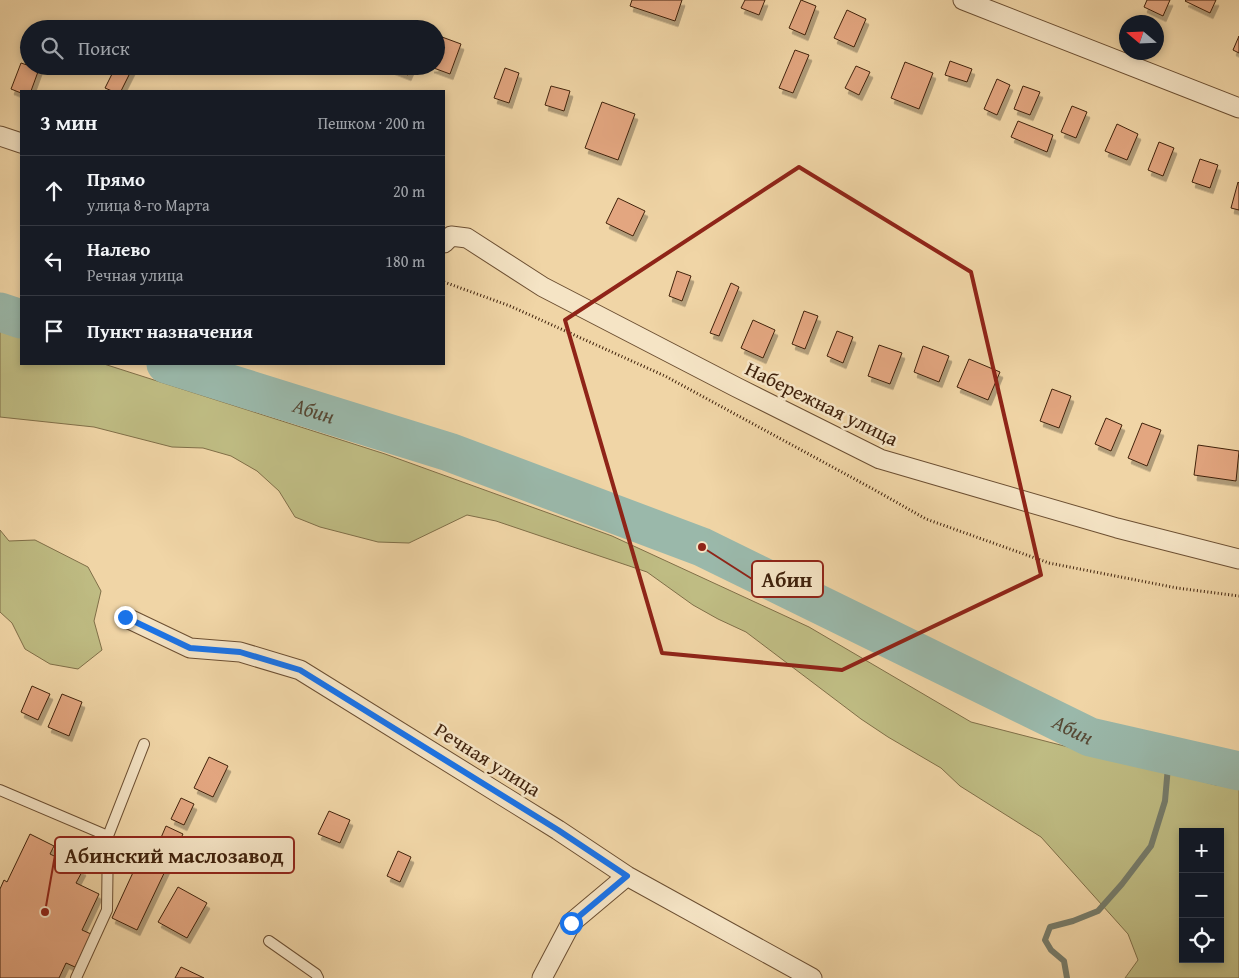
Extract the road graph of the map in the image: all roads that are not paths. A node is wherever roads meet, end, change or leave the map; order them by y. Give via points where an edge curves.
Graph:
1 (963, 0) edge
2 (1239, 108) edge
3 (0, 136) edge
4 (20, 143) edge
5 (446, 238) edge
6 (1239, 559) edge
7 (125, 617) dead end
8 (144, 744) dead end
9 (0, 790) edge
10 (108, 836) junction
11 (627, 876) junction
12 (269, 941) dead end
13 (76, 978) edge
14 (318, 978) edge
15 (542, 978) edge
16 (812, 978) edge

1 - 2 street
3 - 4 street
5 - 6 street, Набережная улица via 467,238 543,287 880,459
7 - 11 street, Речная улица via 190,648 240,652 300,670
8 - 10 lane
9 - 10 lane
10 - 13 lane via 107,910
11 - 15 street via 571,923
11 - 16 street, Речная улица
12 - 14 lane

